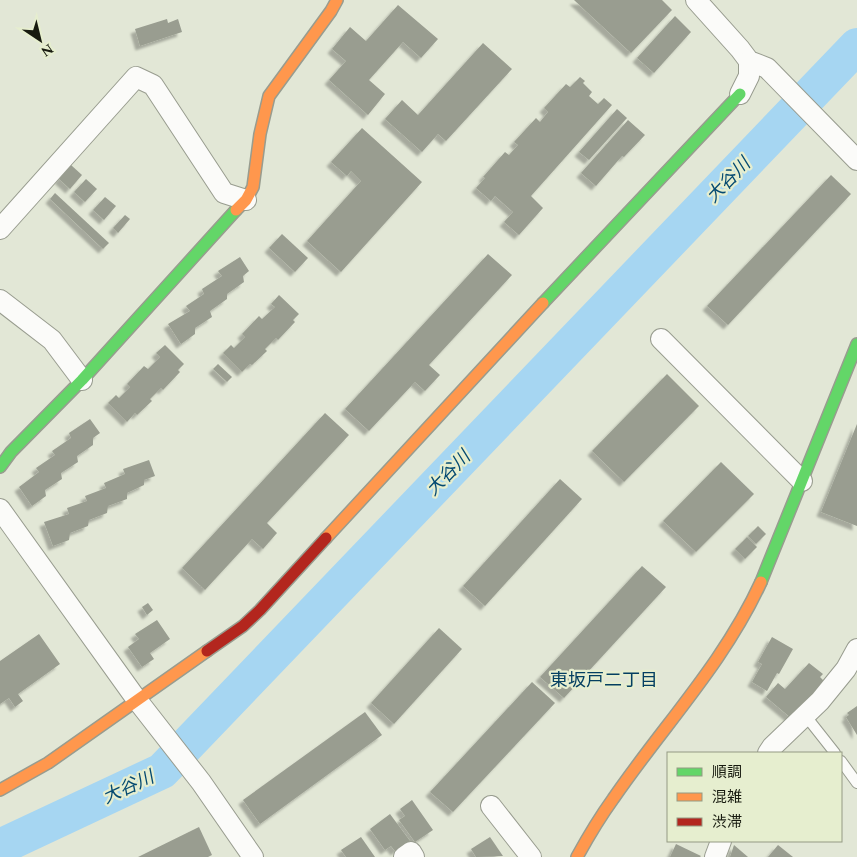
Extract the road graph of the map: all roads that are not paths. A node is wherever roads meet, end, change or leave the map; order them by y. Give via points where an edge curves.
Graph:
1 (337, 0) edge
2 (696, 0) edge
3 (749, 61) junction
4 (740, 94) joint
5 (857, 160) edge
6 (246, 200) junction
7 (0, 230) edge
8 (0, 300) edge
9 (661, 339) dead end
10 (857, 344) edge
11 (82, 380) junction
12 (0, 467) edge
13 (802, 481) junction
14 (0, 509) edge
15 (857, 649) edge
16 (137, 700) junction
17 (805, 714) junction
18 (769, 752) edge
19 (834, 752) edge
20 (842, 762) edge
21 (857, 783) edge
22 (0, 790) edge
23 (492, 806) dead end
24 (721, 842) edge
25 (253, 857) edge
26 (404, 857) edge
27 (414, 857) edge
28 (531, 857) edge
29 (577, 857) edge
30 (715, 857) edge

1 - 6 street via 269,96 252,187
2 - 3 street
3 - 4 street via 749,76
3 - 5 street via 767,68
4 - 16 street via 260,610 243,626
6 - 7 street via 224,193 153,85 136,77
6 - 11 street
8 - 11 street via 52,340
9 - 13 street
10 - 13 street
11 - 12 street
13 - 29 street via 762,582 736,631 591,830
14 - 16 street
15 - 17 street via 846,669
16 - 22 street via 48,763
16 - 25 street
17 - 18 street
17 - 19 lane
20 - 21 lane
23 - 28 street
24 - 30 street
26 - 27 street via 411,852

